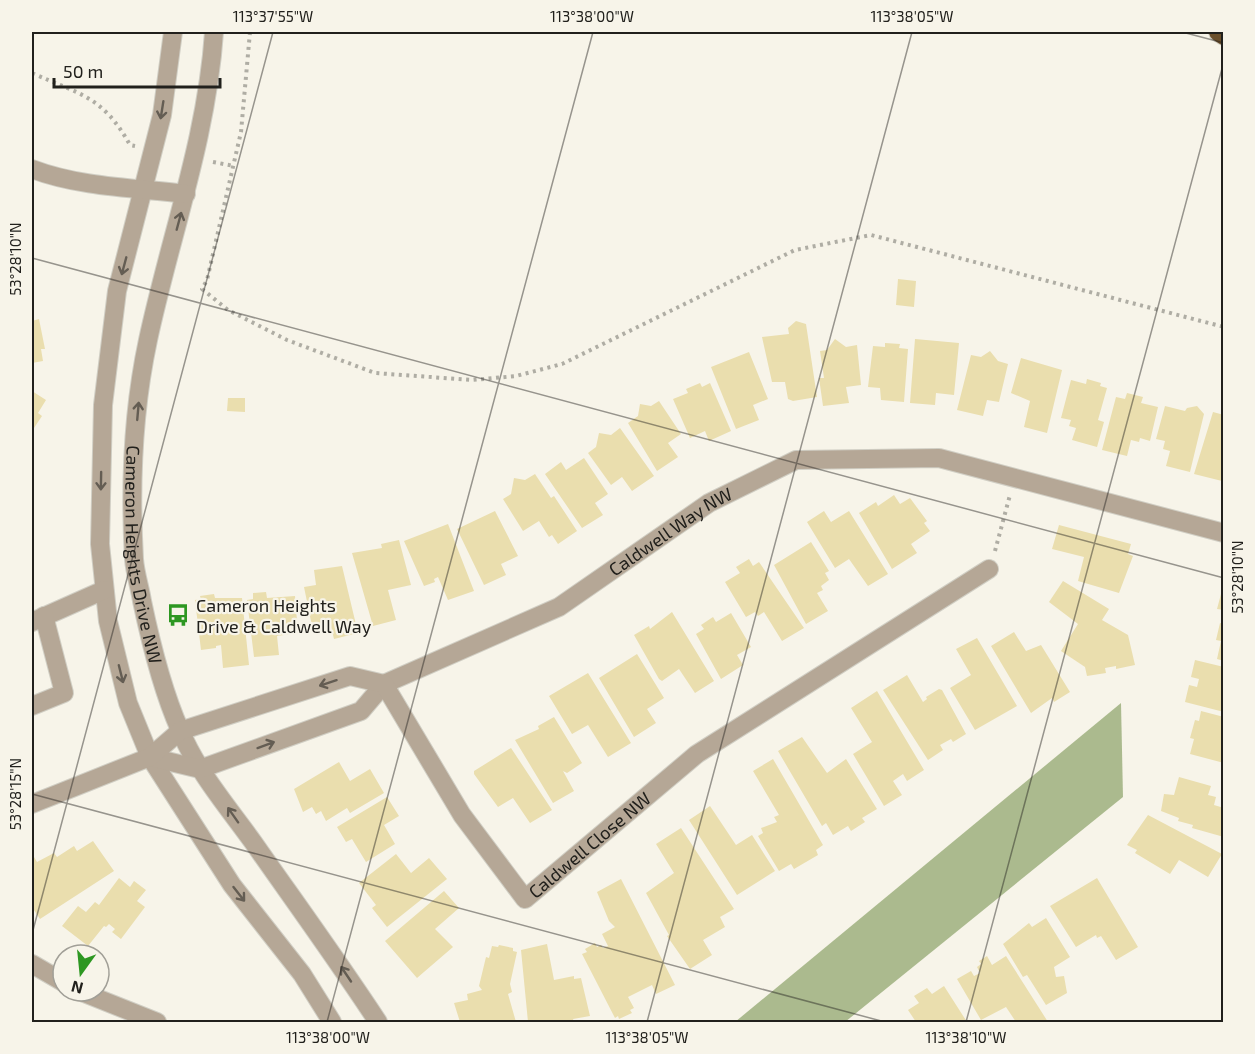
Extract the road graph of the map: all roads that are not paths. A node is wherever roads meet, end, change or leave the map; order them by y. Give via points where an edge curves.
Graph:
1 (173, 32) edge
2 (214, 32) edge
3 (1218, 32) edge
4 (1224, 36) edge
5 (32, 169) edge
6 (145, 190) junction
7 (186, 194) junction
8 (1224, 533) edge
9 (989, 569) road end
10 (104, 590) junction
11 (38, 619) edge
12 (384, 684) junction
13 (32, 706) edge
14 (180, 731) junction
15 (150, 758) junction
16 (200, 769) junction
17 (32, 804) edge
18 (32, 964) edge
19 (51, 975) edge
20 (109, 1003) edge
21 (158, 1023) edge
22 (332, 1023) edge
23 (378, 1023) edge

1 -> 6 street, Cameron Heights Drive NW
2 - 7 street, Cameron Heights Drive NW via 212,73
3 - 4 highway
5 - 6 street via 46,175
6 - 7 street
6 -> 10 street, Cameron Heights Drive NW via 117,291 103,405 100,544
14 -> 7 street, Cameron Heights Drive NW via 147,624 134,561 134,472 147,341
8 - 12 street, Caldwell Way NW via 939,458 796,460 709,503 559,607
9 - 12 street, Caldwell Close NW via 697,754 525,899 462,815
10 - 11 street
10 -> 15 street, Cameron Heights Drive NW via 128,704
11 - 13 street via 64,693
12 -> 14 street via 350,676
16 -> 12 street, Caldwell Way NW via 361,711
14 - 15 street
14 - 16 street, Cameron Heights Drive NW
15 - 16 street
15 - 17 street
15 -> 22 street, Cameron Heights Drive NW via 232,885 302,974
23 -> 16 street, Cameron Heights Drive NW
18 - 19 street
20 - 21 street

